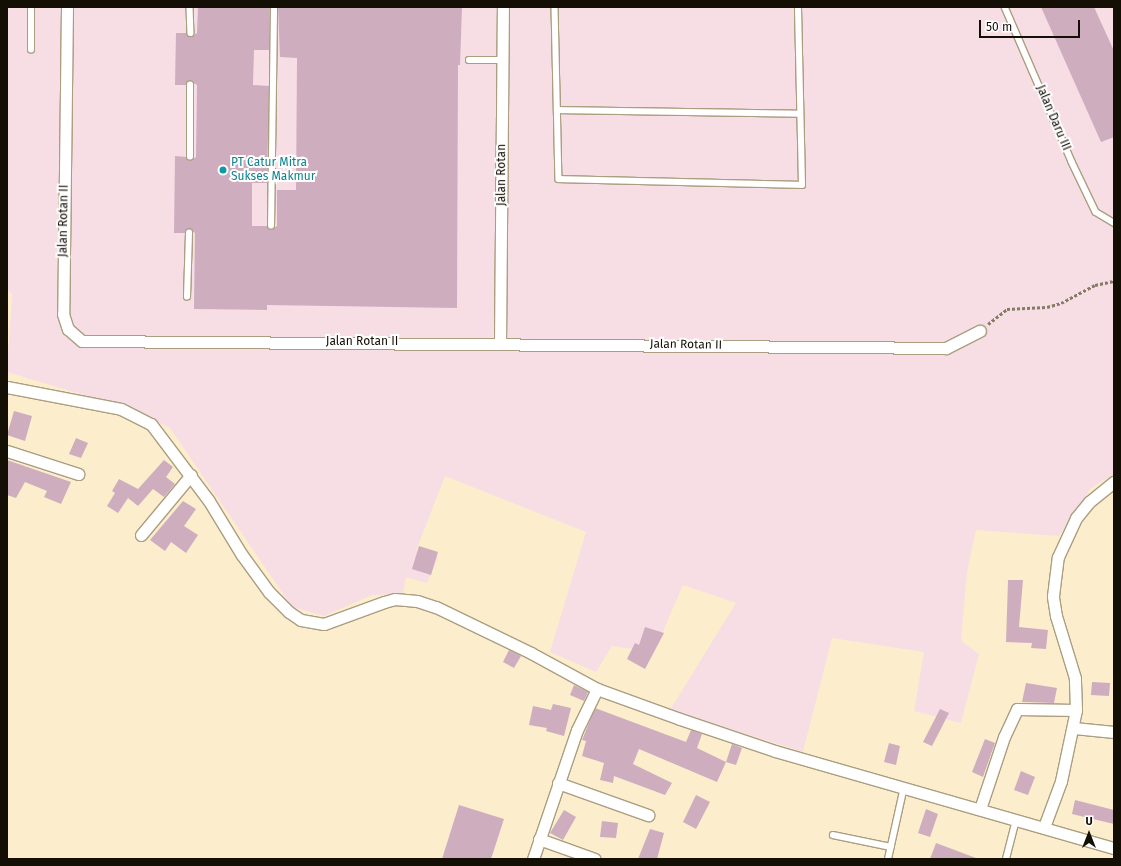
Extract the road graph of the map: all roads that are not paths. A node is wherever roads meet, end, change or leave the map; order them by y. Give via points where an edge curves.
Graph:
1 (32, 7) edge
2 (67, 7) edge
3 (190, 7) edge
4 (274, 7) edge
5 (503, 7) edge
6 (555, 7) edge
7 (798, 7) edge
8 (1005, 7) edge
9 (191, 33) dead end
10 (31, 50) dead end
11 (469, 60) dead end
12 (502, 60) junction
13 (190, 85) dead end
14 (556, 110) junction
15 (799, 114) junction
16 (190, 157) dead end
17 (1112, 223) edge
18 (271, 226) dead end
19 (190, 233) dead end
20 (188, 298) dead end
21 (980, 331) road end
22 (500, 343) junction
23 (7, 388) edge
24 (7, 451) edge
25 (78, 474) dead end
26 (191, 475) junction
27 (1114, 482) edge
28 (141, 535) dead end
29 (597, 689) junction
30 (1076, 710) junction
31 (1074, 728) junction
32 (1114, 732) edge
33 (558, 783) junction
34 (904, 787) junction
35 (980, 809) junction
36 (648, 816) dead end
37 (1016, 820) junction
38 (1044, 827) junction
39 (833, 834) dead end
40 (539, 839) junction
41 (891, 847) junction
42 (1114, 848) edge
43 (533, 859) edge
44 (595, 859) edge
45 (888, 859) edge
46 (1006, 859) edge

1 - 10 lane
2 - 22 street, Jalan Rotan II via 63,314 68,330 82,341
3 - 9 lane
4 - 18 lane
5 - 12 street, Jalan Rotan
6 - 14 lane
7 - 15 lane
8 - 17 lane, Jalan Daru III via 1096,212
11 - 12 lane
12 - 22 street, Jalan Rotan
13 - 16 lane
14 - 15 lane
14 - 15 lane via 559,179 802,185
19 - 20 lane
21 - 22 street, Jalan Rotan II via 946,348
23 - 26 street via 121,409 138,416 159,432
24 - 25 street
26 - 28 street
26 - 29 street via 269,592 301,620 324,624 395,599 417,601 436,607 531,653
27 - 30 street via 1089,502 1076,518 1058,557 1054,596 1056,616 1075,678
29 - 33 street via 577,730
29 - 34 street via 768,749
30 - 31 street
30 - 35 street via 1016,709
31 - 32 street
31 - 38 street via 1061,781
33 - 36 street
33 - 40 street
34 - 35 street
34 - 41 lane
35 - 37 street
37 - 38 street
37 - 46 lane
38 - 42 street
39 - 41 lane
40 - 43 street
40 - 44 street
41 - 45 lane

